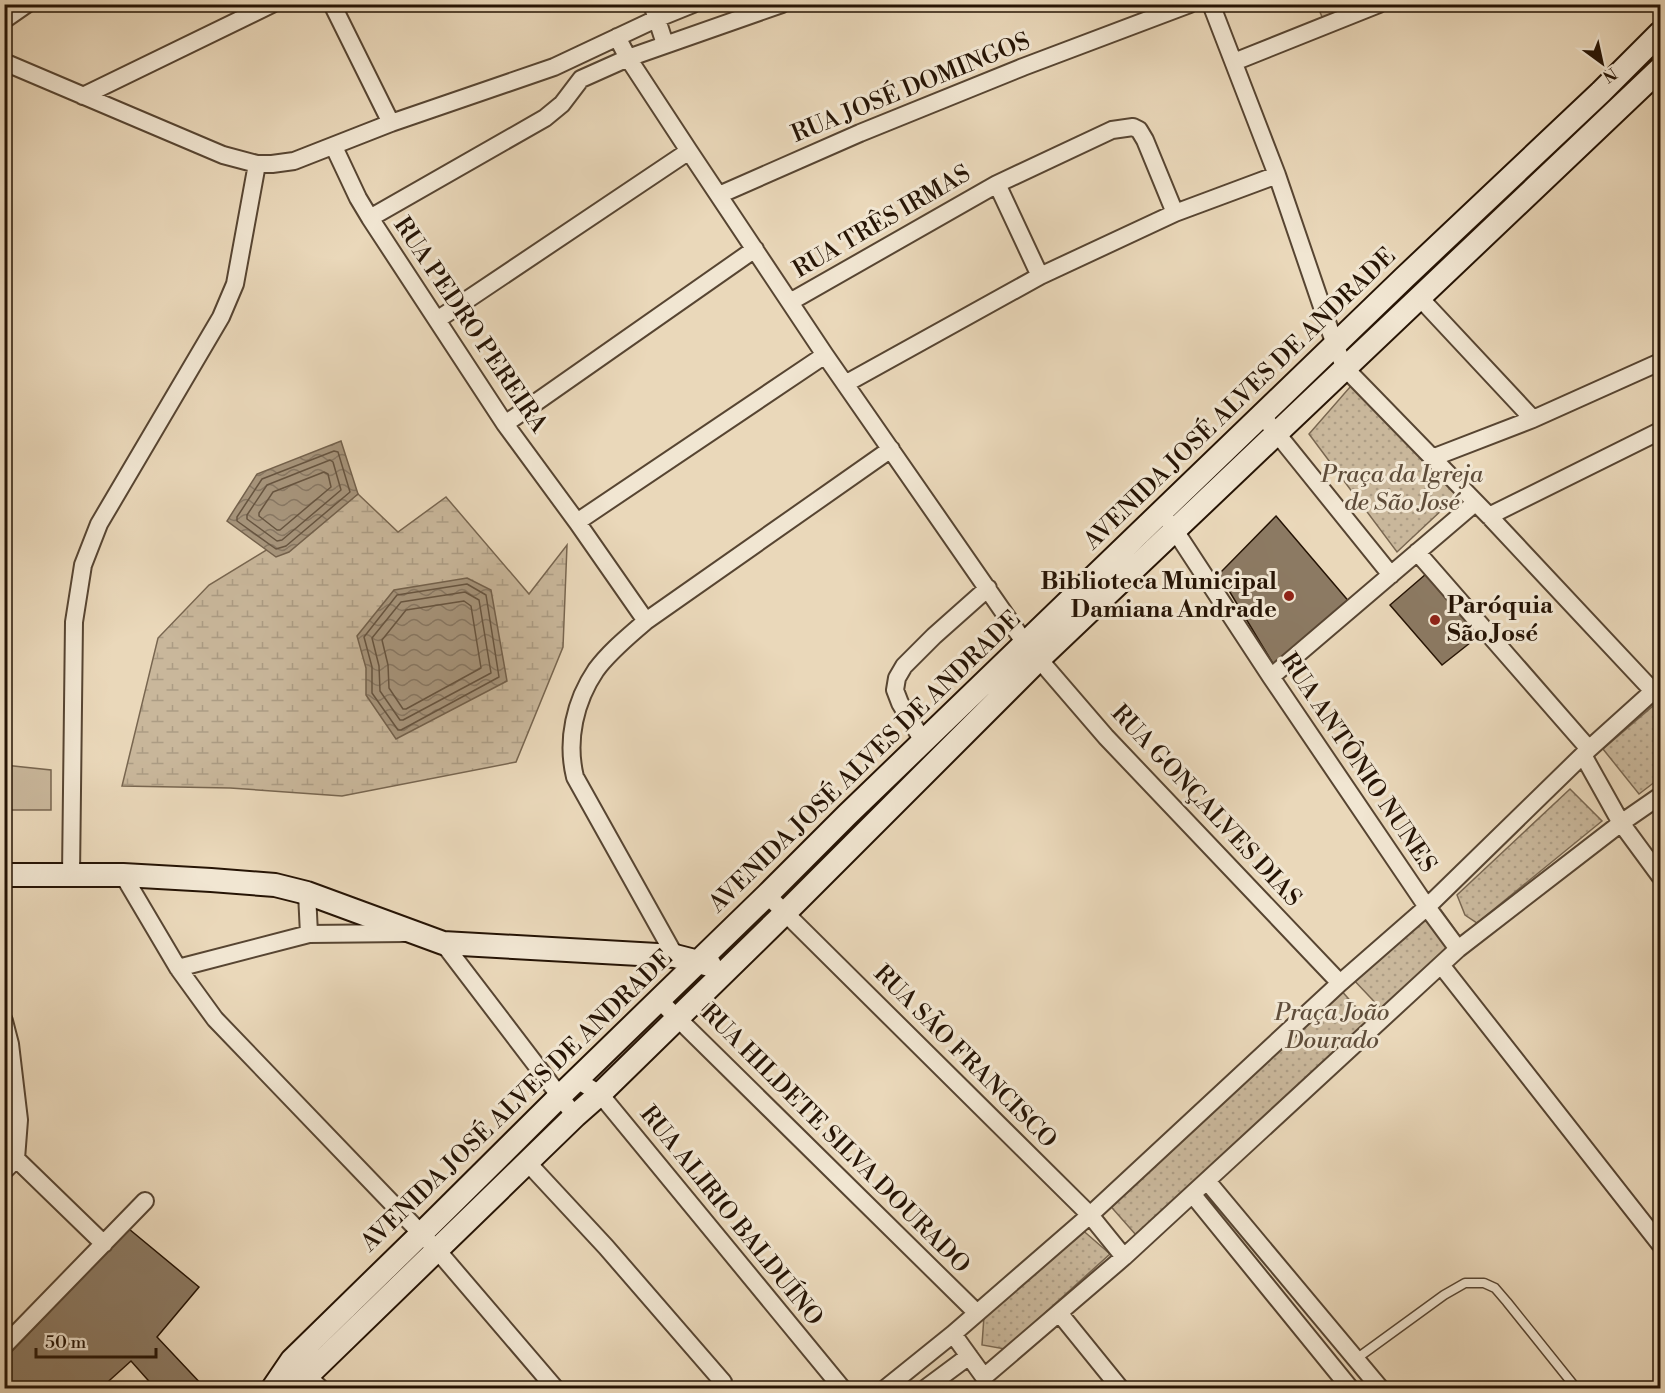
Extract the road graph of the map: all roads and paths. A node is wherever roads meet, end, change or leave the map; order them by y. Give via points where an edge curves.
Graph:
1 (27, 4) edge
2 (272, 4) edge
3 (332, 4) edge
4 (693, 4) edge
5 (782, 4) edge
6 (1190, 4) edge
7 (1211, 4) edge
8 (1379, 4) edge
9 (654, 12) edge
10 (4, 20) edge
11 (1660, 33) edge
12 (616, 37) junction
13 (665, 44) junction
14 (628, 58) junction
15 (572, 59) junction
16 (4, 62) edge
17 (1234, 62) junction
18 (1660, 69) edge
19 (581, 79) junction
20 (83, 96) junction
21 (391, 123) junction
22 (334, 147) junction
23 (689, 151) junction
24 (257, 164) junction
25 (1277, 175) junction
26 (997, 184) junction
27 (719, 195) junction
28 (1175, 213) junction
29 (370, 218) junction
30 (755, 249) junction
31 (1040, 276) junction
32 (1419, 297) junction
33 (790, 302) junction
34 (437, 320) junction
35 (1335, 345) junction
36 (825, 355) junction
37 (1660, 362) edge
38 (1345, 368) junction
39 (845, 384) junction
40 (1262, 415) junction
41 (1533, 419) junction
42 (504, 424) junction
43 (1660, 431) edge
44 (1278, 433) junction
45 (891, 449) junction
46 (1432, 458) junction
47 (1475, 503) junction
48 (1162, 511) junction
49 (1489, 516) junction
50 (577, 522) junction
51 (1175, 531) junction
52 (1417, 552) junction
53 (1391, 575) junction
54 (988, 588) junction
55 (646, 621) junction
56 (1032, 652) junction
57 (1271, 677) junction
58 (1657, 688) edge
59 (923, 741) junction
60 (1586, 752) junction
61 (1660, 796) edge
62 (1621, 823) junction
63 (4, 875) edge
64 (71, 875) junction
65 (123, 875) junction
66 (1660, 876) edge
67 (307, 893) junction
68 (767, 895) junction
69 (1427, 907) junction
70 (785, 912) junction
71 (416, 933) junction
72 (309, 934) junction
73 (443, 943) junction
74 (1458, 949) junction
75 (675, 956) junction
76 (698, 962) junction
77 (1442, 965) junction
78 (178, 968) junction
79 (725, 970) junction
80 (1340, 983) junction
81 (660, 1000) junction
82 (678, 1018) junction
83 (4, 1021) edge
84 (577, 1080) junction
85 (600, 1094) junction
86 (560, 1096) junction
87 (575, 1116) junction
88 (8, 1159) edge
89 (528, 1162) junction
90 (1207, 1181) junction
91 (1193, 1195) junction
92 (145, 1201) dead end
93 (1090, 1215) junction
94 (421, 1234) junction
95 (104, 1244) junction
96 (1660, 1244) edge
97 (437, 1250) junction
98 (1124, 1257) junction
99 (977, 1313) junction
100 (1060, 1314) junction
101 (953, 1334) junction
102 (4, 1346) edge
103 (969, 1356) junction
104 (1356, 1359) junction
105 (292, 1360) junction
106 (723, 1382) dead end
107 (988, 1383) edge
108 (305, 1384) edge
109 (273, 1389) edge
110 (555, 1389) edge
111 (842, 1389) edge
112 (886, 1389) edge
113 (926, 1389) edge
114 (1120, 1389) edge
115 (1350, 1389) edge
116 (1380, 1389) edge
117 (1576, 1389) edge

1 - 10 street
2 - 20 street
3 - 21 street
4 - 9 street
5 - 13 street
6 - 27 street, RUA JOSÉ DOMINGOS via 1023,67
7 - 17 street
8 - 17 street
9 - 12 street
9 - 13 street
11 - 35 main road, AVENIDA JOSÉ ALVES DE ANDRADE
12 - 14 street
12 - 15 street
13 - 14 street
14 - 19 street
14 - 23 street
15 - 19 street
15 - 21 street
16 - 20 street
17 - 25 street
18 - 32 main road, AVENIDA JOSÉ ALVES DE ANDRADE
19 - 29 street via 545,118
20 - 24 street via 222,155
21 - 22 street
22 - 24 street via 294,161
22 - 29 street, RUA PEDRO PEREIRA
23 - 27 street
23 - 34 street
24 - 64 street via 235,284 221,317 99,524 82,565 74,622
25 - 28 street
25 - 35 street
26 - 28 street, RUA TRÊS IRMAS via 1112,130 1133,127 1145,140
26 - 31 street, RUA TRÊS IRMAS
26 - 33 street, RUA TRÊS IRMAS
27 - 30 street
28 - 31 street
29 - 34 street, RUA PEDRO PEREIRA
30 - 33 street
30 - 42 street
31 - 39 street
32 - 38 main road, AVENIDA JOSÉ ALVES DE ANDRADE
32 - 41 street
33 - 36 street
34 - 42 street, RUA PEDRO PEREIRA
35 - 38 street
35 - 40 main road, AVENIDA JOSÉ ALVES DE ANDRADE
36 - 39 street
36 - 50 street
37 - 41 street
38 - 44 main road, AVENIDA JOSÉ ALVES DE ANDRADE
38 - 46 street
39 - 45 street
40 - 44 street
40 - 48 main road, AVENIDA JOSÉ ALVES DE ANDRADE
41 - 46 street
42 - 50 street, RUA PEDRO PEREIRA
43 - 49 street
44 - 51 main road, AVENIDA JOSÉ ALVES DE ANDRADE
44 - 53 street
45 - 54 street
45 - 55 street
46 - 47 street
47 - 49 street
47 - 52 street
48 - 51 street, RUA ANTÔNIO NUNES
48 - 56 main road, AVENIDA JOSÉ ALVES DE ANDRADE
49 - 58 street
50 - 55 street, RUA PEDRO PEREIRA
51 - 56 main road, AVENIDA JOSÉ ALVES DE ANDRADE
51 - 57 street, RUA ANTÔNIO NUNES
52 - 53 street
52 - 60 street
53 - 57 street
54 - 56 street
54 - 59 street via 934,636 897,678 895,690 900,703
55 - 75 street via 596,670 581,698 570,752 574,777
56 - 59 main road, AVENIDA JOSÉ ALVES DE ANDRADE
56 - 70 main road, AVENIDA JOSÉ ALVES DE ANDRADE
56 - 80 street, RUA GONÇALVES DIAS via 1106,737
57 - 69 street, RUA ANTÔNIO NUNES
58 - 60 street
59 - 68 main road, AVENIDA JOSÉ ALVES DE ANDRADE
60 - 62 street
60 - 69 street
61 - 62 street
62 - 66 street
62 - 74 street
63 - 64 main road
64 - 65 main road
65 - 67 main road via 275,885
65 - 78 street
67 - 71 main road
67 - 72 street
68 - 70 street, RUA SÃO FRANCISCO
68 - 76 main road, AVENIDA JOSÉ ALVES DE ANDRADE
69 - 74 street, RUA ANTÔNIO NUNES
69 - 80 street
70 - 79 main road, AVENIDA JOSÉ ALVES DE ANDRADE
70 - 93 street, RUA SÃO FRANCISCO
71 - 72 street
71 - 73 main road
72 - 78 street
73 - 75 main road
73 - 86 street
74 - 77 street
75 - 76 main road
76 - 79 main road
76 - 81 main road, AVENIDA JOSÉ ALVES DE ANDRADE
77 - 90 street
77 - 96 street
78 - 94 street via 215,1019
79 - 82 main road, AVENIDA JOSÉ ALVES DE ANDRADE
80 - 93 street
81 - 82 street, RUA HILDETE SILVA DOURADO
81 - 84 main road, AVENIDA JOSÉ ALVES DE ANDRADE
82 - 85 main road, AVENIDA JOSÉ ALVES DE ANDRADE
82 - 99 street, RUA HILDETE SILVA DOURADO
83 - 88 street via 19,1120
84 - 85 street, RUA ALIRIO BALDUÍNO
84 - 86 main road, AVENIDA JOSÉ ALVES DE ANDRADE
85 - 87 main road, AVENIDA JOSÉ ALVES DE ANDRADE
85 - 111 street, RUA ALIRIO BALDUÍNO
86 - 87 street
86 - 94 main road, AVENIDA JOSÉ ALVES DE ANDRADE
87 - 89 main road, AVENIDA JOSÉ ALVES DE ANDRADE
88 - 95 street
89 - 97 main road, AVENIDA JOSÉ ALVES DE ANDRADE
89 - 106 street
90 - 91 street
90 - 104 street
91 - 98 street
91 - 115 street
92 - 95 street
93 - 98 street, RUA SÃO FRANCISCO
93 - 99 street
94 - 97 street
94 - 105 main road, AVENIDA JOSÉ ALVES DE ANDRADE
95 - 102 street
97 - 108 main road, AVENIDA JOSÉ ALVES DE ANDRADE
97 - 110 street
98 - 100 street
99 - 101 street
100 - 107 street
100 - 114 street
101 - 103 street
101 - 112 street
103 - 107 street
103 - 113 street
104 - 116 street
104 - 117 lane via 1444,1295 1465,1283 1484,1283 1495,1288
105 - 108 street
105 - 109 main road, AVENIDA JOSÉ ALVES DE ANDRADE

